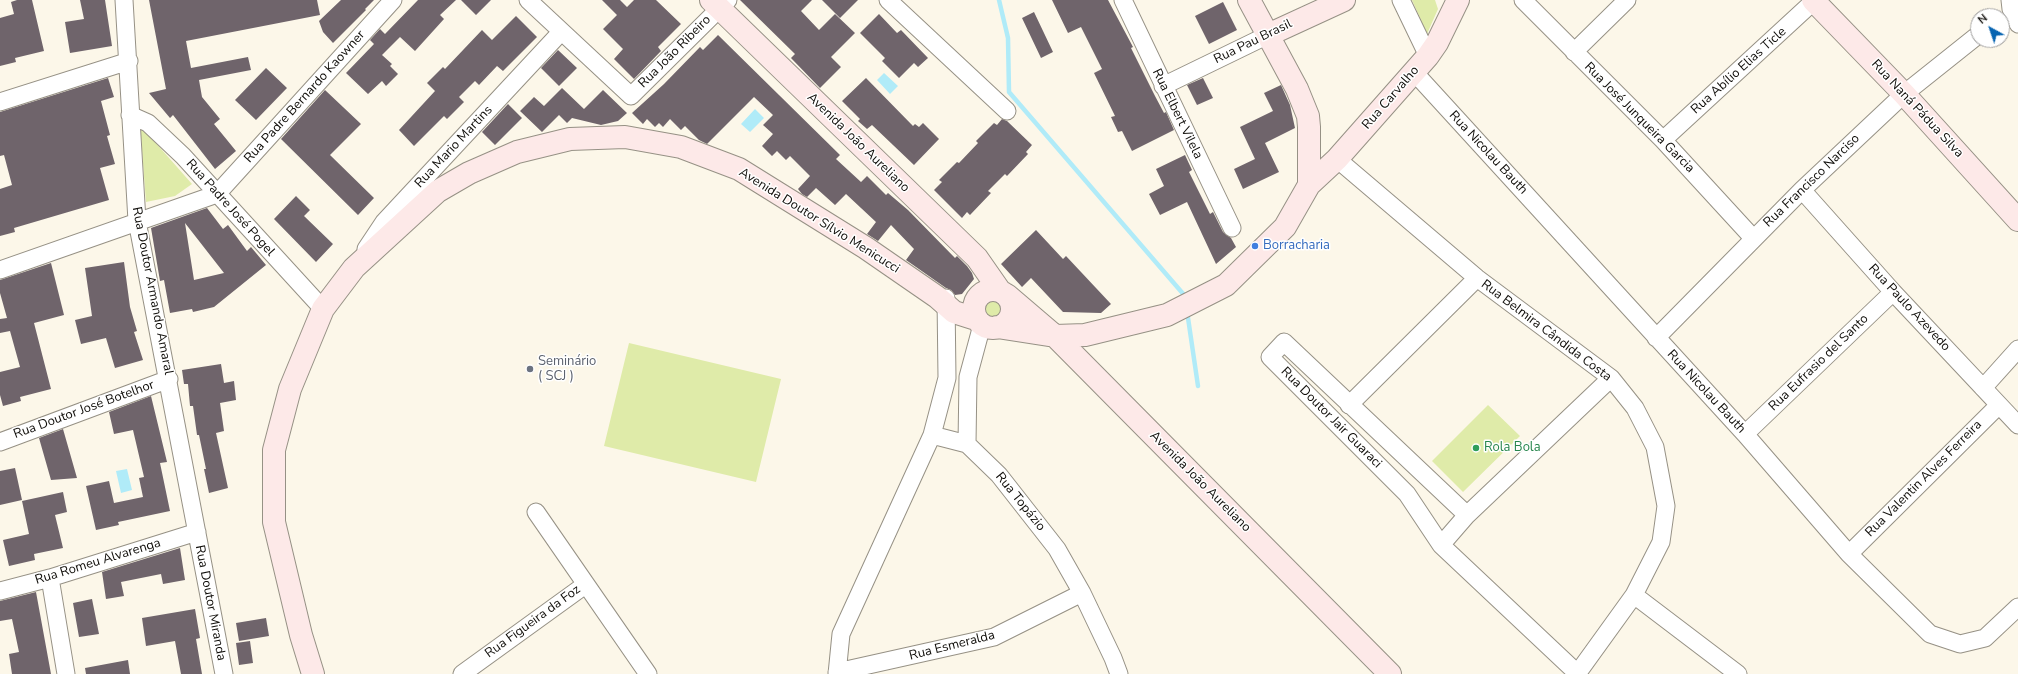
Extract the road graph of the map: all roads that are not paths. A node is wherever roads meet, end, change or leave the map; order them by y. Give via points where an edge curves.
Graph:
1 (124, 0) edge
2 (393, 0) edge
3 (528, 0) edge
4 (888, 0) edge
5 (1122, 0) edge
6 (1249, 0) edge
7 (1344, 0) edge
8 (1400, 0) edge
9 (1523, 0) edge
10 (1627, 0) edge
11 (720, 3) edge
12 (1820, 3) edge
13 (1453, 4) edge
14 (2010, 12) edge
15 (2018, 24) edge
16 (561, 32) junction
17 (1268, 35) junction
18 (1970, 41) edge
19 (1574, 52) junction
20 (1428, 56) junction
21 (129, 61) junction
22 (1414, 72) junction
23 (1163, 86) junction
24 (1904, 94) junction
25 (0, 102) edge
26 (1007, 111) dead end
27 (130, 115) junction
28 (1663, 140) junction
29 (1337, 159) junction
30 (1310, 185) junction
31 (1802, 190) junction
32 (217, 194) junction
33 (2018, 220) edge
34 (137, 222) junction
35 (1232, 228) dead end
36 (1754, 238) junction
37 (354, 268) junction
38 (0, 270) edge
39 (1477, 278) junction
40 (1893, 292) junction
41 (943, 300) junction
42 (988, 307) junction
43 (323, 309) junction
44 (1055, 336) junction
45 (1656, 338) junction
46 (2018, 349) edge
47 (968, 377) junction
48 (947, 378) junction
49 (1611, 378) junction
50 (169, 379) junction
51 (1983, 388) junction
52 (1349, 404) junction
53 (1999, 405) junction
54 (2018, 424) edge
55 (1745, 434) junction
56 (932, 435) junction
57 (0, 442) edge
58 (968, 444) junction
59 (536, 512) dead end
60 (1467, 515) junction
61 (197, 532) junction
62 (1441, 545) junction
63 (1849, 554) junction
64 (50, 578) junction
65 (586, 585) junction
66 (0, 591) edge
67 (1082, 593) junction
68 (1634, 595) junction
69 (2018, 607) edge
70 (837, 673) edge
71 (66, 674) edge
72 (224, 674) edge
73 (313, 674) edge
74 (462, 674) edge
75 (648, 674) edge
76 (1119, 674) edge
77 (1390, 674) edge
78 (1578, 674) edge
79 (1738, 674) edge

1 - 21 street, Rua Doutor Armando Amaral
2 - 32 street, Rua Padre Bernardo Kaowner
3 - 16 street
4 - 26 street
5 - 23 street, Rua Elbert Vilela
6 - 17 main road
7 - 17 main road, Rua Pau Brasil
8 - 20 street
9 - 19 street, Rua José Junqueira Garcia
10 - 19 street
11 - 16 street, Rua João Ribeiro via 631,96
11 - 42 main road, Avenida João Aureliano via 977,258
12 - 24 main road, Rua Naná Pádua Silva
12 - 28 street, Rua Abílio Elias Ticle
13 - 20 main road, Rua Carvalho via 1437,43
14 - 15 street
16 - 37 street, Rua Mario Martins via 384,222
17 - 23 street, Rua Pau Brasil
17 - 30 main road via 1297,89 1308,116
18 - 24 street, Rua Francisco Narciso
19 - 28 street, Rua José Junqueira Garcia
20 - 22 main road, Rua Carvalho
21 - 25 street
21 - 27 street, Rua Doutor Armando Amaral
22 - 29 main road, Rua Carvalho
22 - 45 street, Rua Nicolau Bauth
23 - 35 street, Rua Elbert Vilela
24 - 31 street, Rua Francisco Narciso
24 - 33 main road, Rua Naná Pádua Silva
27 - 32 street, Rua Padre José Pogel via 148,123 183,156
27 - 34 street, Rua Doutor Armando Amaral
28 - 36 street, Rua José Junqueira Garcia
29 - 30 main road, Rua Carvalho
29 - 39 street, Rua Belmira Cândida Costa
30 - 44 main road, Avenida Doutor Sílvio Menicucci via 1285,227 1226,285 1167,315 1085,335
31 - 36 street, Rua Francisco Narciso
31 - 40 street, Rua Paulo Azevedo
32 - 34 street
32 - 43 street, Rua Padre José Pogel
34 - 38 street
34 - 50 street, Rua Doutor Armando Amaral
36 - 45 street, Rua Francisco Narciso
37 - 41 main road, Avenida Doutor Sílvio Menicucci via 438,191 469,173 517,152 570,139 625,137 681,147 739,169 866,248
37 - 43 main road, Avenida Doutor Sílvio Menicucci
39 - 49 street, Rua Belmira Cândida Costa
39 - 52 street
40 - 51 street, Rua Paulo Azevedo
40 - 55 street, Rua Eufrasio del Santo
41 - 42 main road, Avenida Doutor Sílvio Menicucci via 960,315
41 - 48 street
42 - 44 main road, Avenida João Aureliano
42 - 44 main road, Avenida Doutor Sílvio Menicucci
42 - 47 street
43 - 73 main road, Avenida Doutor Sílvio Menicucci via 290,389 274,450 274,522 300,634
44 - 77 main road, Avenida João Aureliano
45 - 55 street, Rua Nicolau Bauth
46 - 51 street
47 - 48 street
47 - 58 street
48 - 56 street
49 - 60 street
49 - 68 street, Rua Belmira Cândida Costa via 1635,408 1655,447 1666,506 1661,542
50 - 57 street, Rua Doutor José Botelhor
50 - 61 street, Rua Doutor Armando Amaral
51 - 53 street, Rua Paulo Azevedo
52 - 60 street, Rua Doutor Jair Guaraci
52 - 62 street, Rua Doutor Jair Guaraci via 1284,342 1270,357 1407,494
53 - 54 street, Rua Paulo Azevedo
53 - 63 street, Rua Valentin Alves Ferreira
55 - 63 street, Rua Nicolau Bauth
56 - 58 street
56 - 70 street via 841,634
58 - 67 street, Rua Topázio via 999,475 1057,548
59 - 65 street
60 - 62 street
61 - 64 street, Rua Romeu Alvarenga
61 - 72 street, Rua Doutor Miranda
62 - 78 street, Rua Doutor Jair Guaraci
63 - 69 street, Rua Nicolau Bauth via 1930,634 1960,644 1985,638
64 - 66 street, Rua Romeu Alvarenga
64 - 71 street
65 - 74 street, Rua Figueira da Foz
65 - 75 street
67 - 70 street, Rua Esmeralda via 994,637
67 - 76 street, Rua Topázio
68 - 78 street, Rua Belmira Cândida Costa
68 - 79 street

